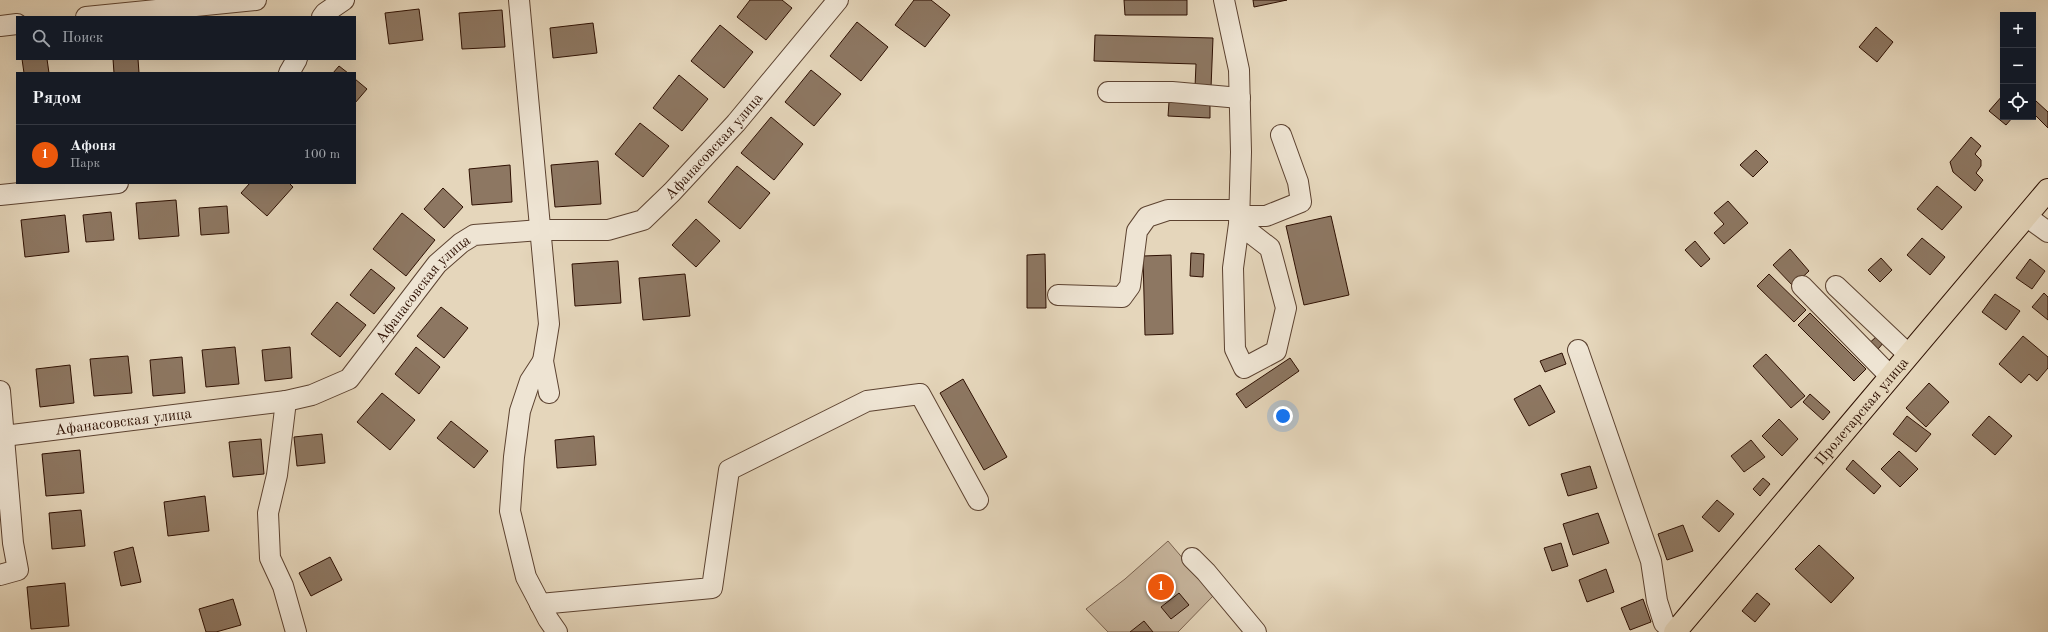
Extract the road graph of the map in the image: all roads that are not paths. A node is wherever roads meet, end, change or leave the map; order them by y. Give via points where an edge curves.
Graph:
1 (256, 0) edge
2 (344, 0) edge
3 (519, 0) edge
4 (838, 0) edge
5 (1224, 0) edge
6 (96, 16) edge
7 (323, 16) edge
8 (16, 24) edge
9 (0, 26) edge
10 (296, 60) edge
11 (290, 72) edge
12 (1108, 92) dead end
13 (1240, 98) junction
14 (1281, 135) dead end
15 (107, 184) edge
16 (2048, 190) edge
17 (0, 194) edge
18 (2026, 216) junction
19 (1239, 217) junction
20 (540, 230) junction
21 (2048, 232) edge
22 (1802, 286) dead end
23 (1836, 286) dead end
24 (1058, 295) dead end
25 (1578, 350) dead end
26 (1909, 355) junction
27 (543, 361) junction
28 (1891, 377) junction
29 (0, 391) edge
30 (549, 393) dead end
31 (286, 401) junction
32 (4, 436) junction
33 (978, 500) dead end
34 (1192, 558) dead end
35 (0, 575) edge
36 (540, 604) junction
37 (296, 632) edge
38 (557, 632) edge
39 (1256, 632) edge
40 (1675, 632) edge

1 - 6 street
2 - 7 street
3 - 20 street
4 - 20 street, Афанасовская улица via 736,123 672,192 642,220 608,230
5 - 13 street via 1239,70
8 - 9 street
10 - 11 street
12 - 13 street via 1172,92
13 - 19 street
14 - 19 street via 1298,182 1301,202 1266,216
15 - 17 street
16 - 18 main road, Пролетарская улица
18 - 21 street
18 - 26 main road, Пролетарская улица
19 - 19 street via 1233,268 1235,349 1244,368 1276,351 1286,308 1270,248
19 - 24 street via 1168,210 1146,217 1137,231 1130,286 1122,297
20 - 27 street via 549,324
20 - 31 street, Афанасовская улица via 474,235 461,243 437,264 349,379 312,395
22 - 28 street
23 - 26 street
25 - 40 street via 1651,560 1664,623
26 - 28 main road, Пролетарская улица
27 - 30 street
27 - 36 street via 530,381 520,411 510,511 526,577
28 - 40 main road, Пролетарская улица
29 - 32 street
31 - 32 street, Афанасовская улица
31 - 37 street via 277,475 268,513 270,558 283,586
32 - 35 street via 8,496 18,570
33 - 36 street via 920,394 867,401 729,470 712,588
34 - 39 street
36 - 38 street

